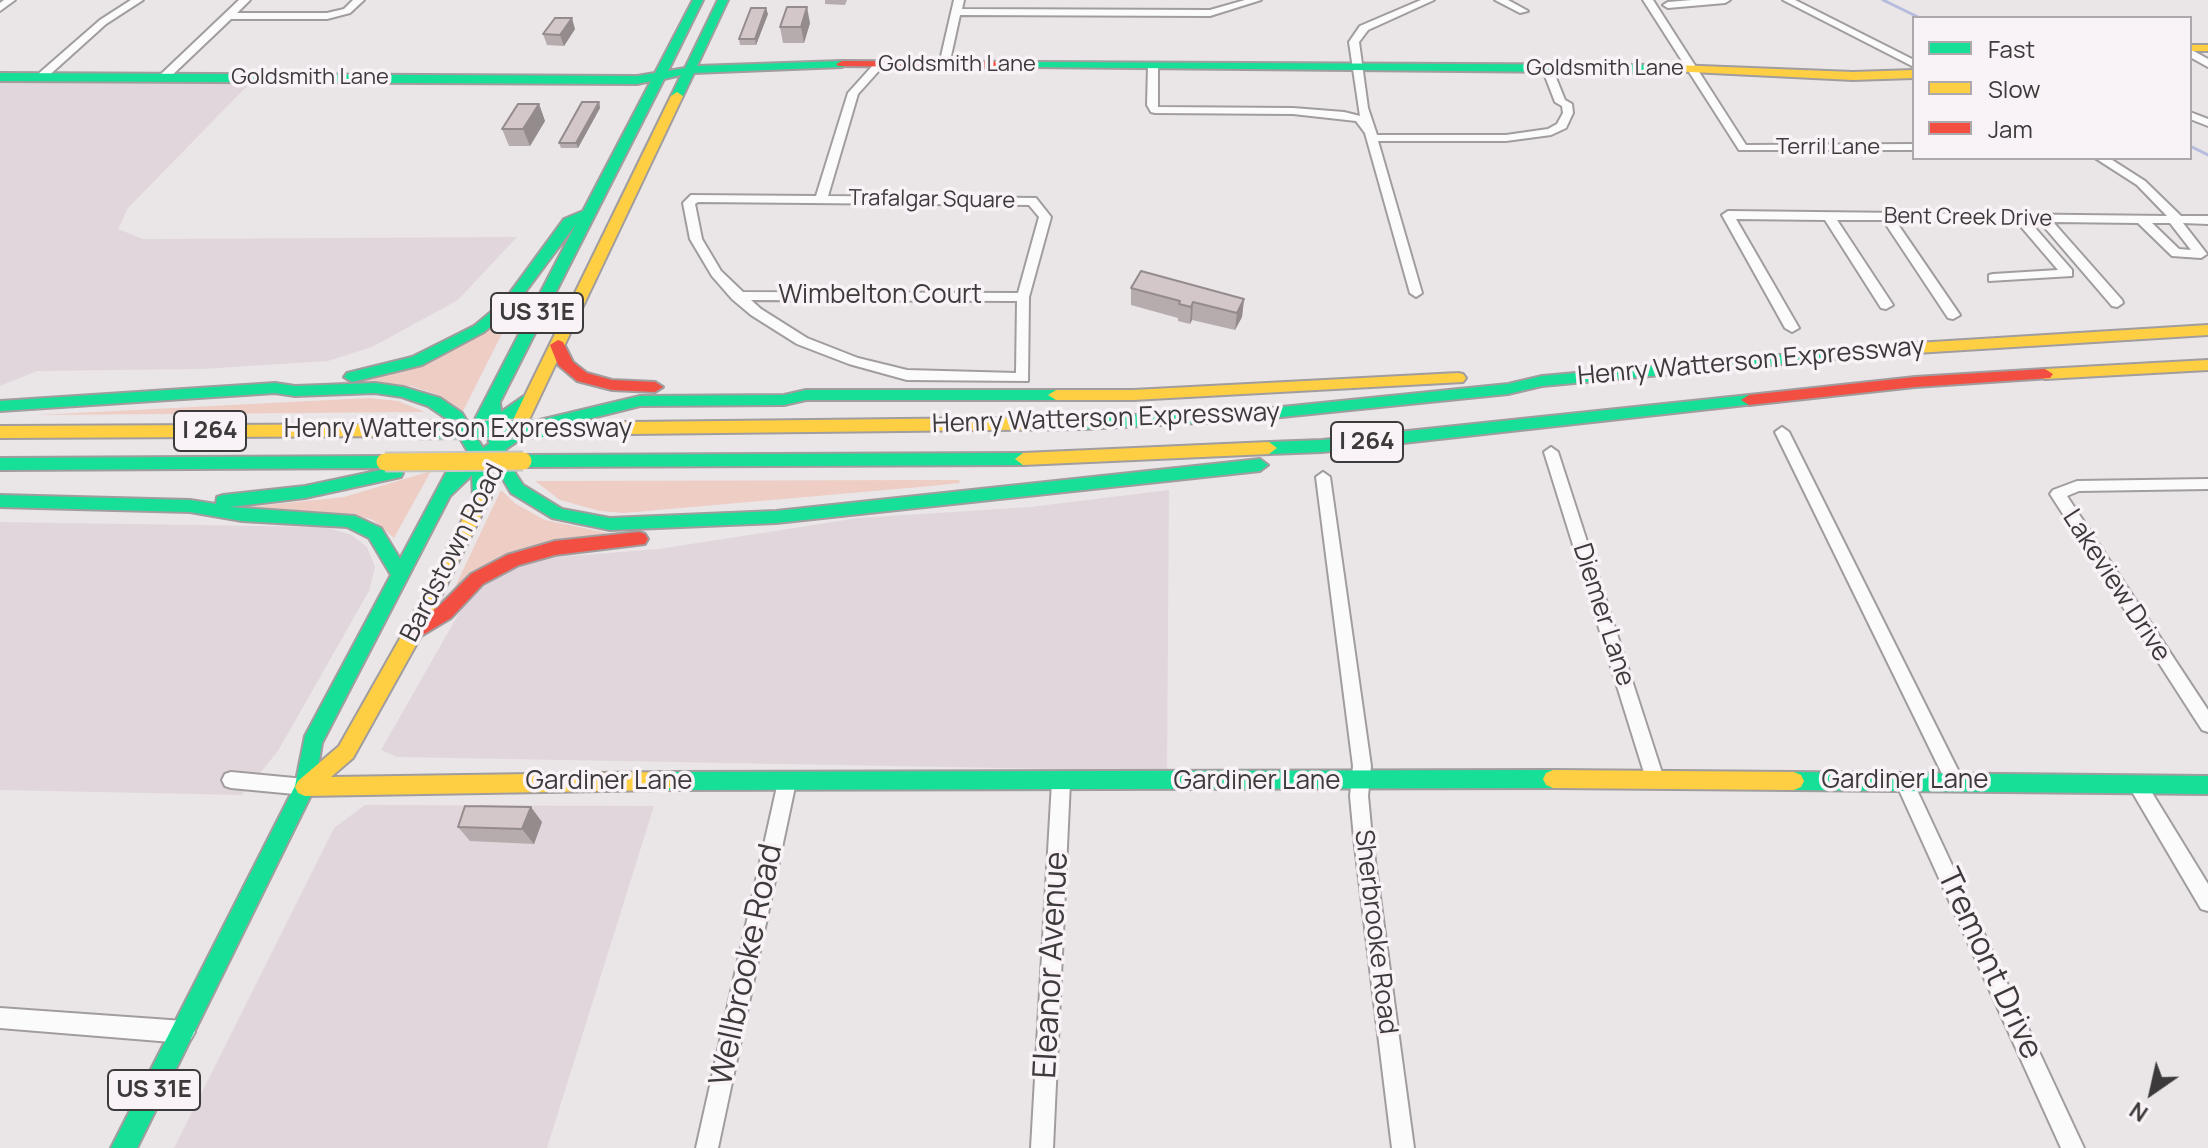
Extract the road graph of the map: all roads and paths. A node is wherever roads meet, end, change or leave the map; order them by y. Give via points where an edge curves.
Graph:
1 (10, 0) edge
2 (138, 0) edge
3 (245, 0) edge
4 (359, 0) edge
5 (698, 0) edge
6 (723, 0) edge
7 (1142, 0) edge
8 (1256, 0) edge
9 (1429, 0) edge
10 (1500, 0) edge
11 (1648, 0) edge
12 (1725, 0) edge
13 (1788, 0) edge
14 (1668, 5) dead end
15 (958, 6) edge
16 (0, 8) edge
17 (1523, 11) dead end
18 (1142, 13) junction
19 (229, 16) junction
20 (2192, 52) edge
21 (1912, 63) edge
22 (2208, 64) edge
23 (879, 65) junction
24 (944, 65) junction
25 (1153, 66) junction
26 (1358, 68) junction
27 (1547, 68) junction
28 (1690, 69) junction
29 (691, 70) junction
30 (1912, 74) edge
31 (660, 76) junction
32 (0, 77) edge
33 (41, 77) junction
34 (163, 78) junction
35 (1374, 138) junction
36 (1912, 147) edge
37 (2104, 160) edge
38 (821, 199) junction
39 (588, 214) junction
40 (1829, 217) junction
41 (1887, 217) junction
42 (2021, 219) junction
43 (2044, 219) junction
44 (2142, 220) junction
45 (2176, 220) junction
46 (2208, 220) edge
47 (1993, 278) dead end
48 (1416, 293) dead end
49 (737, 296) junction
50 (1023, 297) junction
51 (2117, 303) dead end
52 (1886, 305) dead end
53 (1953, 315) dead end
54 (1792, 328) dead end
55 (2208, 330) edge
56 (558, 345) junction
57 (2208, 365) edge
58 (1542, 381) junction
59 (275, 388) junction
60 (806, 395) junction
61 (530, 400) junction
62 (492, 402) junction
63 (0, 406) edge
64 (493, 425) junction
65 (0, 432) edge
66 (1782, 432) dead end
67 (513, 436) junction
68 (471, 440) junction
69 (1322, 446) junction
70 (1551, 452) dead end
71 (498, 454) junction
72 (480, 458) junction
73 (0, 464) edge
74 (1323, 477) dead end
75 (2208, 484) edge
76 (442, 494) junction
77 (482, 498) junction
78 (0, 501) edge
79 (190, 506) junction
80 (776, 517) junction
81 (400, 574) junction
82 (414, 631) junction
83 (2208, 725) edge
84 (1655, 779) junction
85 (231, 780) dead end
86 (1954, 780) junction
87 (1904, 781) junction
88 (787, 782) junction
89 (1061, 782) junction
90 (1360, 782) junction
91 (2137, 784) junction
92 (2208, 785) edge
93 (305, 787) junction
94 (2208, 902) edge
95 (0, 1018) edge
96 (184, 1032) junction
97 (124, 1148) edge
98 (707, 1148) edge
99 (1042, 1148) edge
100 (1403, 1148) edge
101 (2073, 1148) edge

1 - 16 street
2 - 33 street via 103,22
3 - 19 street
4 - 19 street via 347,11 327,16
5 - 31 main road, Bardstown Road / US 31E
6 - 29 main road, Bardstown Road / US 31E
7 - 18 street
8 - 18 street via 1222,12
9 - 26 street via 1360,31 1354,42
10 - 17 street
11 - 28 street
12 - 14 street
13 - 21 street
15 - 18 street
15 - 24 street
19 - 34 street
20 - 22 street
23 - 24 main road, Goldsmith Lane
23 - 29 main road, Goldsmith Lane
23 - 38 street, Trafalgar Square via 853,93
24 - 25 main road, Goldsmith Lane
25 - 26 main road, Goldsmith Lane
25 - 35 street via 1152,105 1160,111 1344,115 1360,119
26 - 27 main road, Goldsmith Lane
26 - 35 street via 1363,108
27 - 28 main road, Goldsmith Lane
27 - 35 street via 1568,113 1562,126 1551,132 1506,138
28 - 30 main road, Goldsmith Lane
28 - 36 street, Terril Lane via 1743,148
29 - 31 main road, Goldsmith Lane
29 - 56 main road, Bardstown Road / US 31E
31 - 34 main road, Goldsmith Lane
31 - 39 main road, Bardstown Road / US 31E
32 - 33 main road, Goldsmith Lane
33 - 34 main road, Goldsmith Lane
35 - 48 street
37 - 45 street via 2141,183
38 - 49 street, Trafalgar Square via 695,198 689,203 705,256
38 - 50 street, Trafalgar Square via 1032,201 1045,217
39 - 59 main road via 569,222 509,304 465,338 381,372
39 - 62 main road, Bardstown Road / US 31E
40 - 41 street, Bent Creek Drive
40 - 52 street
40 - 54 street, Bent Creek Drive via 1728,215
41 - 42 street, Bent Creek Drive
41 - 53 street
42 - 43 street, Bent Creek Drive
42 - 47 street via 2068,273
43 - 44 street, Bent Creek Drive
43 - 51 street
44 - 45 street, Bent Creek Drive
44 - 45 street via 2172,250 2201,254
45 - 46 street, Bent Creek Drive
49 - 50 street, Wimbelton Court
49 - 50 street, Trafalgar Square via 793,335 854,361 907,375 981,378 1023,378
55 - 58 main road, Henry Watterson Expressway / I 264 via 1968,343
56 - 60 main road via 571,370 596,382 788,389
56 - 61 main road, Bardstown Road / US 31E
57 - 69 main road, Henry Watterson Expressway / I 264 via 1915,382
58 - 60 main road via 1511,374 1133,395
58 - 65 main road, Henry Watterson Expressway / I 264, bridge via 1372,404 1111,422
59 - 63 main road
59 - 68 main road via 403,392 434,402 456,417
60 - 67 main road via 784,400 640,401
61 - 64 main road
61 - 67 main road, Bardstown Road / US 31E
62 - 64 main road
62 - 68 main road, Bardstown Road / US 31E
64 - 68 main road
64 - 71 main road
66 - 86 street
67 - 71 main road
68 - 72 main road
68 - 76 main road, Bardstown Road / US 31E
68 - 79 main road via 416,467 359,482
69 - 73 main road, Henry Watterson Expressway / I 264, bridge via 1002,459
69 - 80 main road via 1257,466
70 - 84 street, Diemer Lane
71 - 72 main road
71 - 77 main road, Bardstown Road / US 31E
71 - 80 main road via 517,489 538,505 581,521 651,524
72 - 76 main road
72 - 77 main road
74 - 90 street, Sherbrooke Road
75 - 83 street, Lakeview Drive via 2077,486 2058,494
76 - 81 main road, Bardstown Road / US 31E
77 - 82 main road, Bardstown Road / US 31E
78 - 79 main road
79 - 81 main road via 362,525 385,544
80 - 82 main road via 762,525 527,554 477,579 444,613
81 - 93 main road, Bardstown Road / US 31E via 312,742
82 - 93 main road, Bardstown Road / US 31E via 346,752
84 - 87 main road, Gardiner Lane
84 - 90 main road, Gardiner Lane
85 - 93 street
86 - 87 main road, Gardiner Lane
86 - 91 main road, Gardiner Lane
87 - 101 street, Tremont Drive
88 - 89 main road, Gardiner Lane
88 - 93 main road, Gardiner Lane via 449,781
88 - 98 street, Wellbrooke Road
89 - 90 main road, Gardiner Lane
89 - 99 street, Eleanor Avenue
90 - 100 street, Sherbrooke Road
91 - 92 main road, Gardiner Lane
91 - 94 street
93 - 96 main road, Bardstown Road / US 31E
95 - 96 street
96 - 97 main road, Bardstown Road / US 31E

